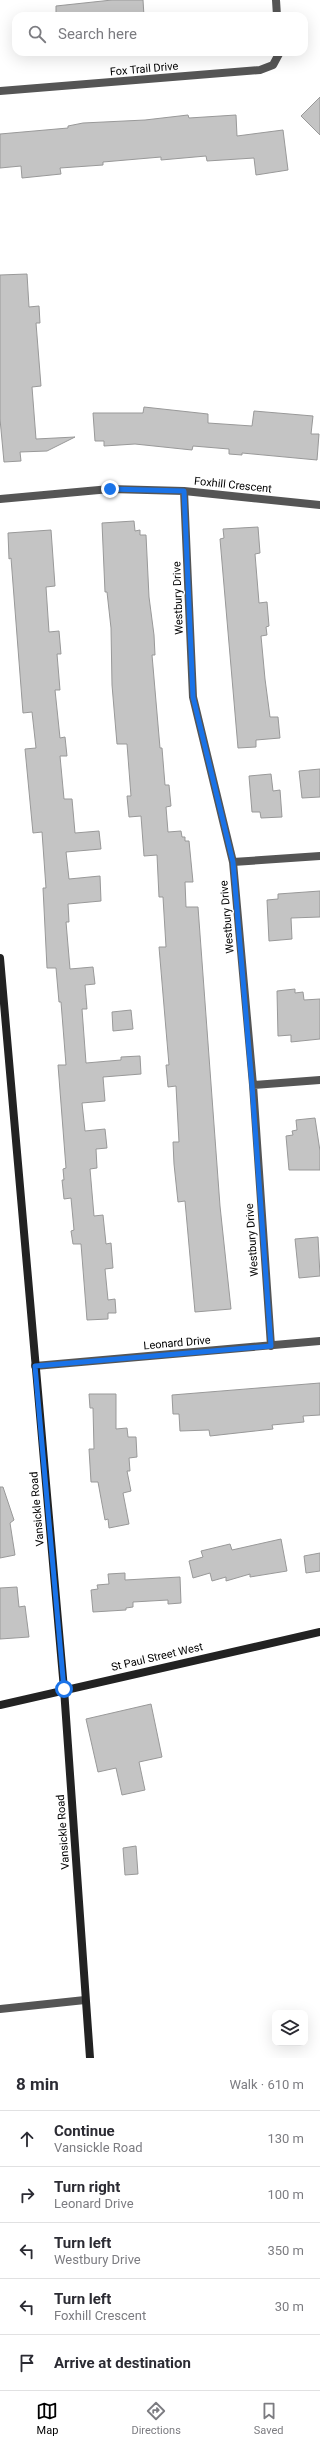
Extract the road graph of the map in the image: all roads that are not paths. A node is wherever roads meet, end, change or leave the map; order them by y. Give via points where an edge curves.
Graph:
1 (276, 0) edge
2 (277, 12) edge
3 (278, 56) edge
4 (0, 91) edge
5 (184, 491) junction
6 (0, 499) edge
7 (320, 505) edge
8 (320, 856) edge
9 (233, 862) junction
10 (0, 958) edge
11 (1, 983) edge
12 (320, 1080) edge
13 (252, 1085) junction
14 (320, 1341) edge
15 (271, 1346) junction
16 (35, 1366) junction
17 (320, 1632) edge
18 (64, 1689) junction
19 (0, 1705) edge
20 (85, 2000) junction
21 (0, 2008) edge
22 (90, 2058) edge

1 - 2 street
3 - 4 street, Fox Trail Drive via 273,65 260,70
5 - 6 street, Foxhill Crescent via 110,489
5 - 7 street, Foxhill Crescent
5 - 9 street, Westbury Drive via 193,697
8 - 9 street
9 - 13 street, Westbury Drive
10 - 11 street, Vansickle Road
11 - 16 street, Vansickle Road
12 - 13 street
13 - 15 street, Westbury Drive
14 - 15 street, Leonard Drive
15 - 16 street, Leonard Drive
16 - 18 street, Vansickle Road
17 - 18 street, St Paul Street West
18 - 19 street, St Paul Street West
18 - 20 street, Vansickle Road
20 - 21 street
20 - 22 street, Vansickle Road

